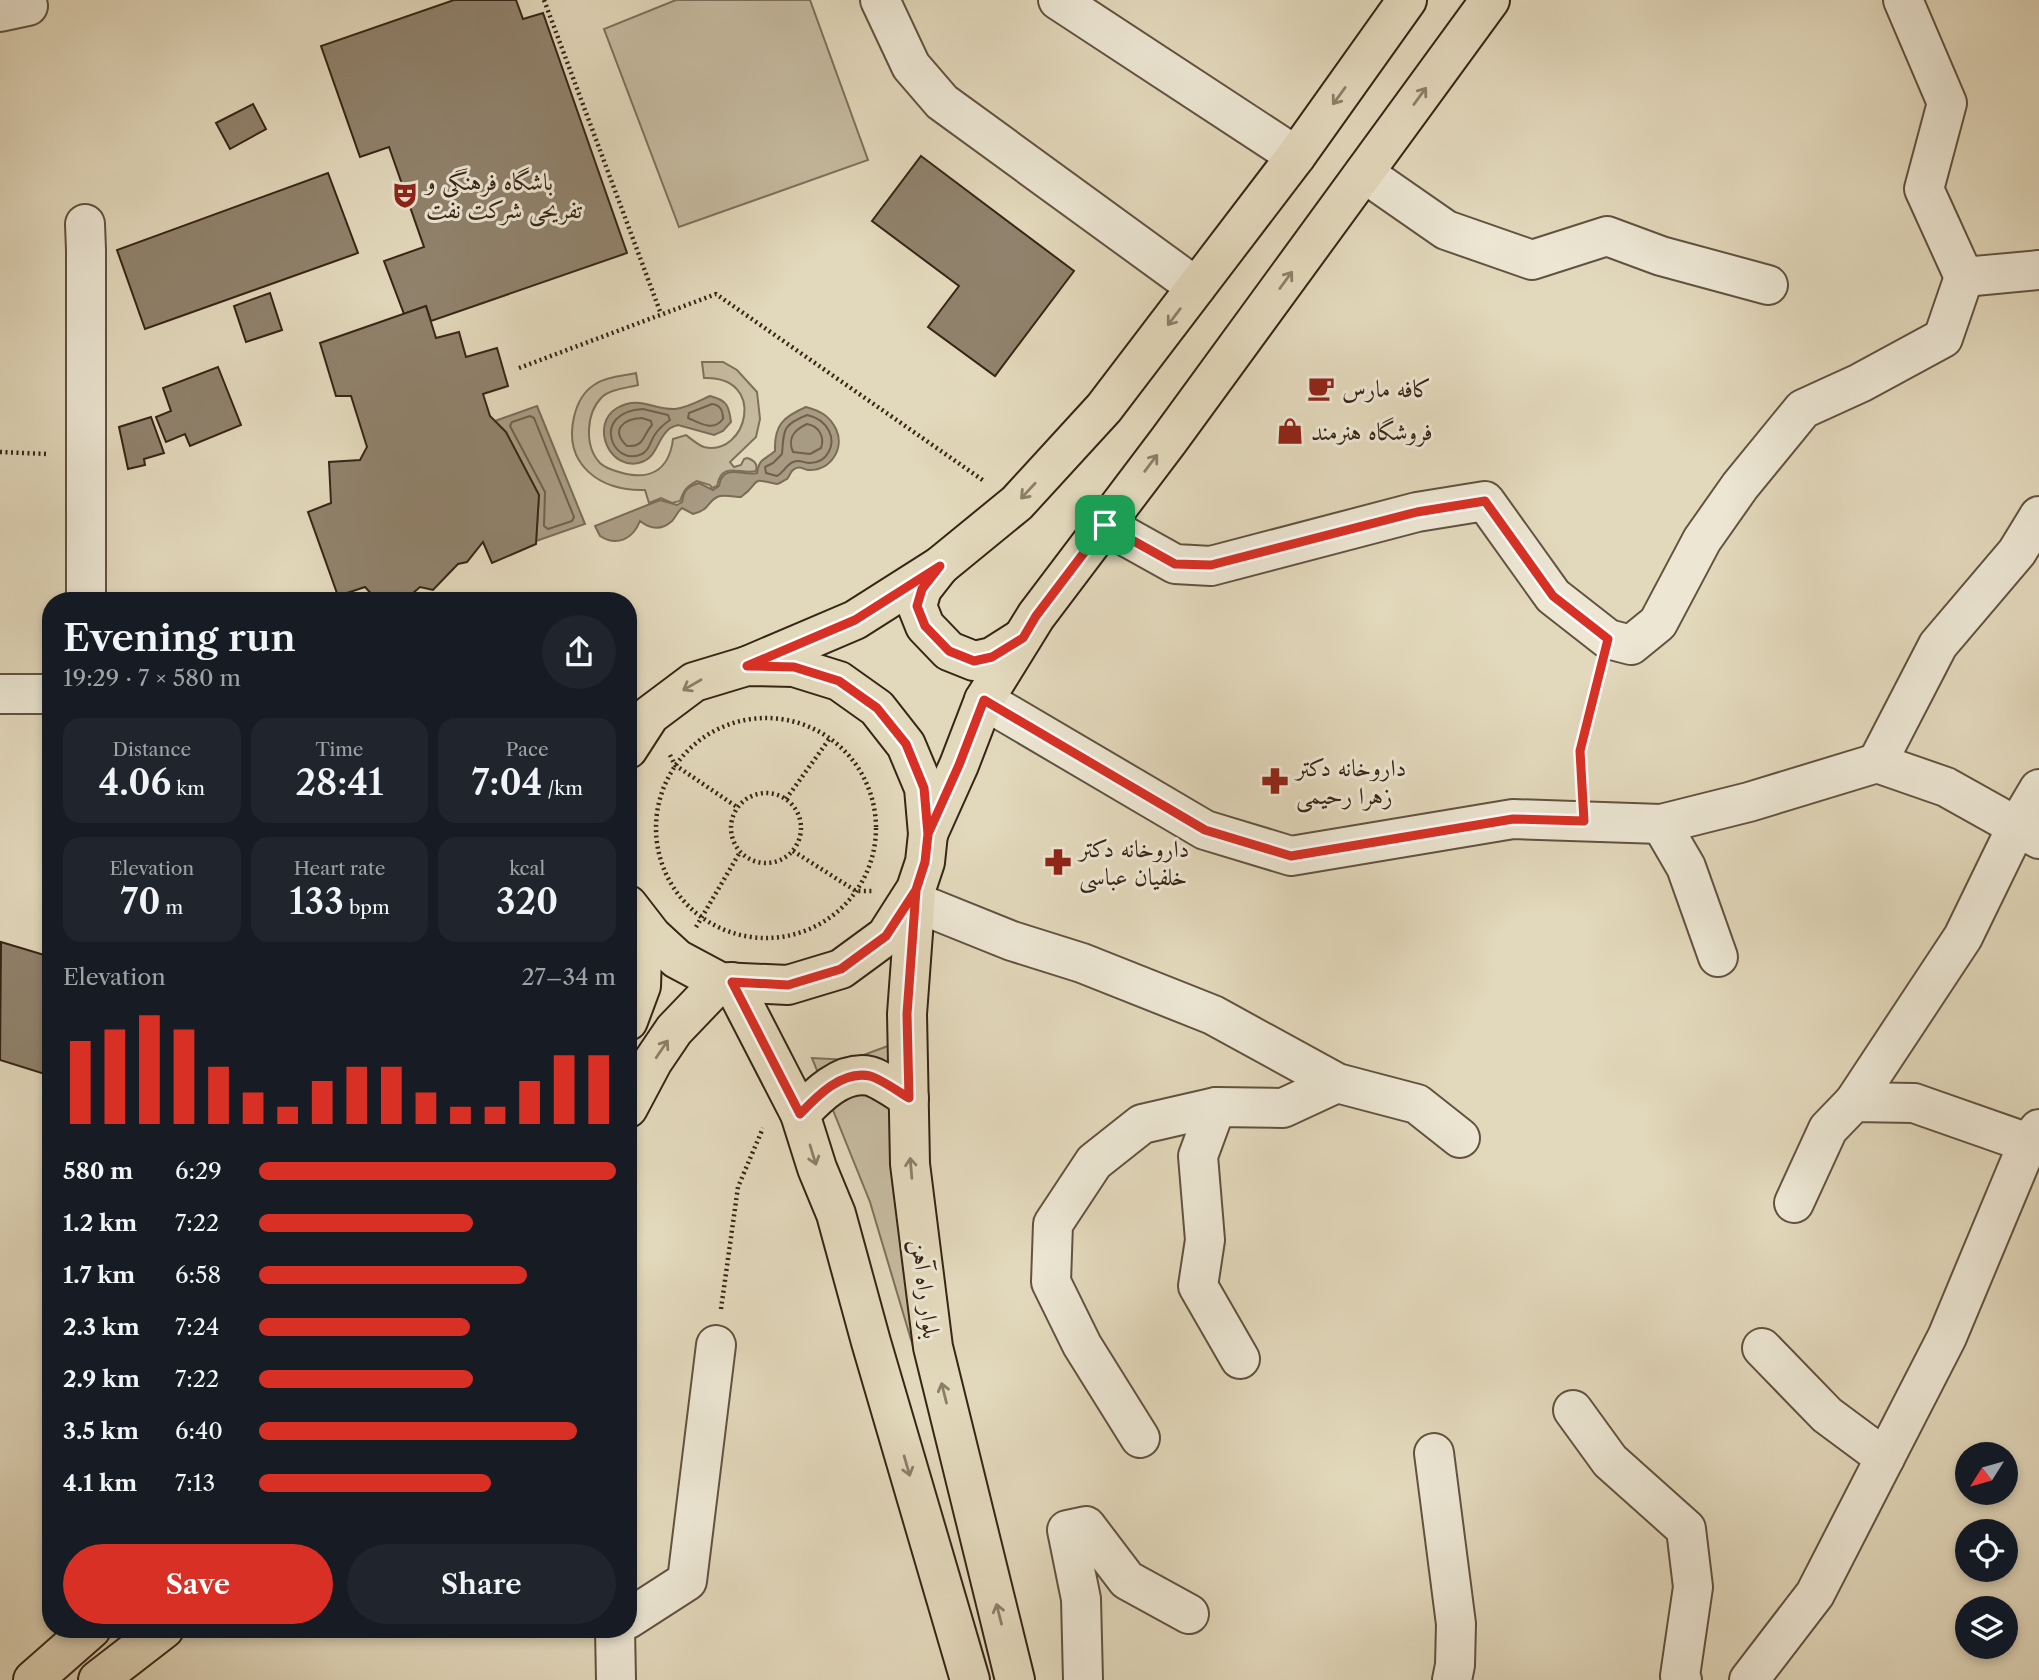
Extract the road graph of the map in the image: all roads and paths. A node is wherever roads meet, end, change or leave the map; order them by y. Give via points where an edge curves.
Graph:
1 (544, 0) edge
2 (880, 0) edge
3 (1058, 0) edge
4 (1407, 0) edge
5 (1490, 0) edge
6 (1903, 0) edge
7 (1296, 156) junction
8 (1364, 173) junction
9 (85, 224) dead end
10 (2039, 270) edge
11 (1964, 277) junction
12 (1768, 285) dead end
13 (1196, 287) junction
14 (661, 314) junction
15 (519, 368) dead end
16 (0, 452) edge
17 (86, 455) junction
18 (1017, 503) junction
19 (2039, 516) edge
20 (1105, 525) junction
21 (940, 566) junction
22 (86, 592) edge
23 (1023, 638) junction
24 (1608, 639) junction
25 (747, 666) junction
26 (0, 694) edge
27 (42, 694) edge
28 (984, 700) junction
29 (639, 721) edge
30 (830, 738) junction
31 (1877, 763) junction
32 (675, 765) junction
33 (2039, 789) edge
34 (786, 799) junction
35 (737, 807) junction
36 (1584, 821) junction
37 (1661, 824) junction
38 (2028, 833) edge
39 (928, 834) junction
40 (793, 851) junction
41 (740, 852) junction
42 (856, 891) junction
43 (915, 896) junction
44 (637, 916) edge
45 (701, 916) junction
46 (637, 929) edge
47 (1718, 957) dead end
48 (677, 959) junction
49 (726, 982) junction
50 (637, 997) edge
51 (1337, 1083) junction
52 (637, 1091) edge
53 (791, 1098) junction
54 (909, 1098) junction
55 (1854, 1102) junction
56 (1216, 1107) junction
57 (2033, 1136) edge
58 (1460, 1138) dead end
59 (1794, 1203) dead end
60 (716, 1345) joint
61 (1762, 1348) dead end
62 (1240, 1359) dead end
63 (1573, 1410) dead end
64 (1140, 1438) dead end
65 (1434, 1453) dead end
66 (1885, 1458) junction
67 (637, 1613) edge
68 (1189, 1614) dead end
69 (81, 1638) edge
70 (153, 1638) edge
71 (615, 1638) edge
72 (103, 1678) edge
73 (33, 1680) edge
74 (616, 1680) edge
75 (970, 1680) edge
76 (1015, 1680) edge
77 (1083, 1680) edge
78 (1452, 1680) edge
79 (1682, 1680) edge
80 (1749, 1680) edge

1 - 14 path
2 - 13 street via 911,66 942,102
3 - 7 street
4 -> 7 main road
8 -> 5 main road
6 - 11 street via 1947,103 1924,189
7 - 13 main road
8 - 12 street via 1446,230 1532,260 1608,236 1661,256
20 -> 8 main road
9 - 17 street
10 - 11 street
11 - 24 street via 1943,338 1803,409 1702,540 1658,623 1631,645
13 -> 18 main road via 1104,408
14 - 15 path
14 - 18 path via 716,294
16 - 17 path
17 - 22 street
18 - 21 main road
19 - 31 street via 2017,552 1938,645
20 - 23 main road
20 - 24 street via 1175,564 1211,565 1417,512 1485,501 1553,596
21 - 23 main road via 922,589 917,606 925,626 949,651 974,661 992,657
21 - 25 main road via 855,620
23 - 28 main road
24 - 36 path via 1580,751
25 -> 29 main road via 694,681
25 - 39 main road via 794,667 839,681 877,708 906,744 924,788
26 - 27 street
28 - 36 street via 1205,830 1291,856 1513,819
28 - 39 main road
29 - 32 path
30 - 32 path via 797,722 761,718 725,725 694,744
30 - 34 path
30 - 42 path via 856,764 872,797 876,833 869,869
31 - 37 street
31 - 38 street via 1946,787
32 - 35 path
32 - 45 path via 657,806 656,842 666,877 688,907
33 - 38 street
34 - 35 path via 764,793 752,795
34 - 40 path via 795,808 802,830
35 - 41 path via 730,832
36 - 37 street
37 - 47 street via 1686,867
38 - 55 street
39 - 43 main road
40 - 41 path via 784,859 762,864
40 - 42 path
41 - 45 path
42 - 43 path
42 - 45 path via 823,924 789,937 752,939 718,928
43 - 49 main road via 886,936 841,969 788,985
43 - 51 street via 1012,941 1082,963 1213,1015
43 - 54 main road, بلوار راه آهن via 907,1014
44 - 48 main road
45 - 48 path
46 - 50 main road via 641,986
48 - 49 main road
52 -> 49 main road via 674,1030
49 - 53 main road
51 - 56 street via 1283,1108
51 - 58 street via 1417,1104
53 - 54 main road via 820,1093 849,1077 871,1076
53 - 60 path via 738,1187
53 -> 75 main road via 835,1214
76 -> 54 main road, بلوار راه آهن via 933,1347 910,1164
55 - 57 street via 1914,1103
55 - 59 street via 1829,1129
56 - 62 street via 1198,1156 1205,1240 1198,1286
56 - 64 street via 1142,1124 1094,1163 1053,1224 1051,1282 1082,1345
57 - 66 street via 1947,1337
60 - 67 street via 687,1581
61 - 66 street via 1826,1415
63 - 79 street via 1610,1461 1686,1529 1693,1587
65 - 78 street via 1456,1624
66 - 80 street via 1815,1594
68 - 77 street via 1127,1580 1086,1526 1067,1530 1081,1599
69 - 73 main road
70 - 72 main road
71 - 74 street

